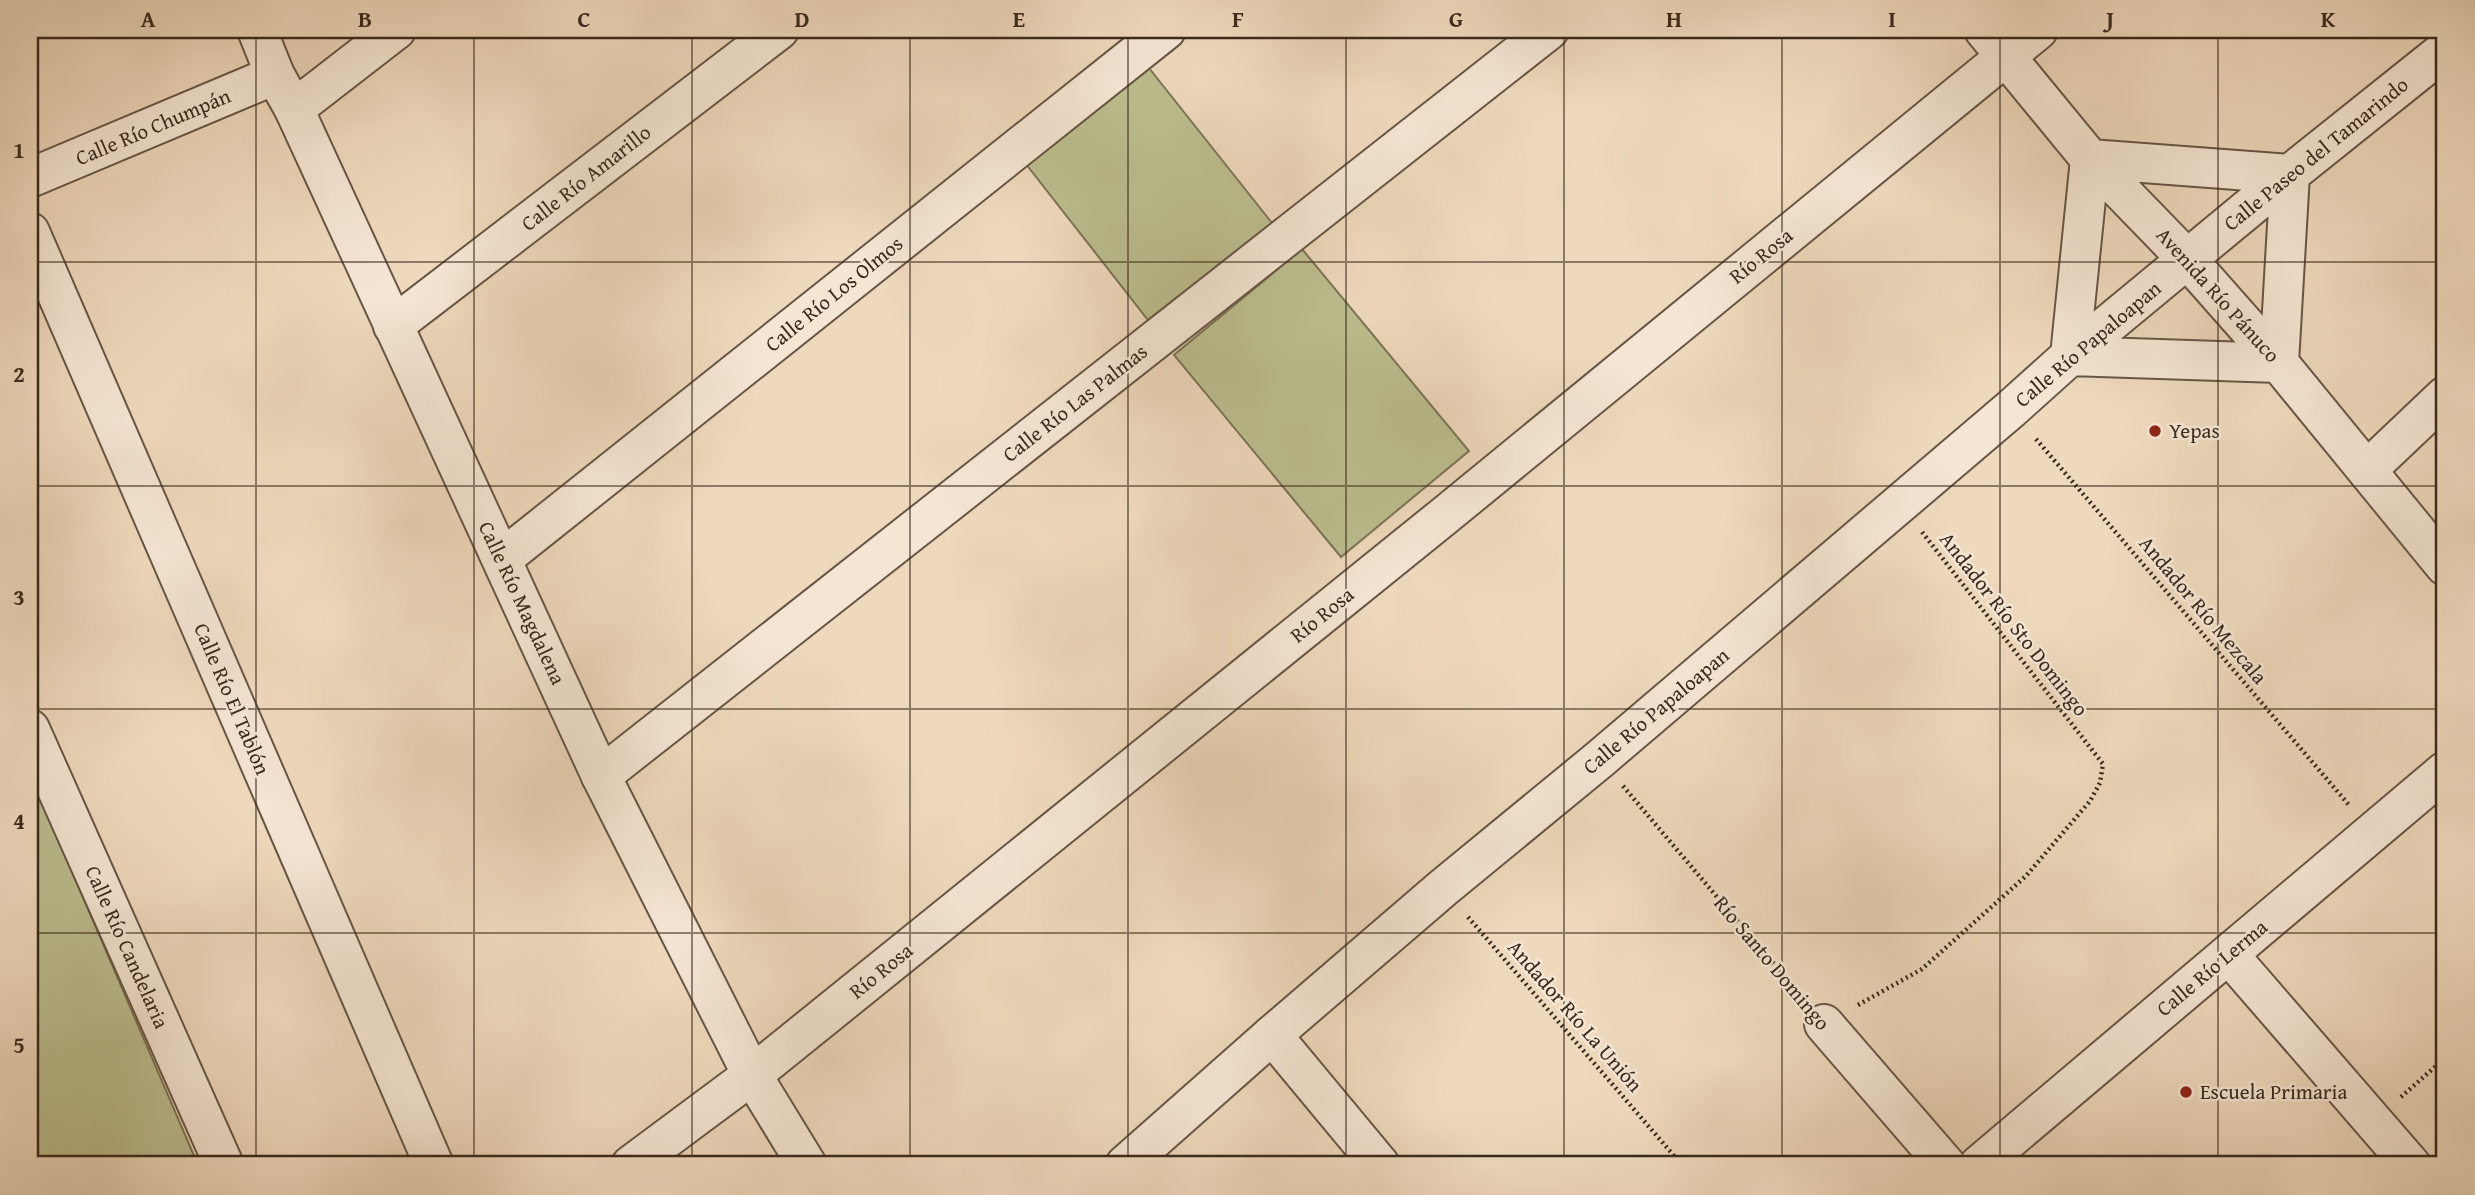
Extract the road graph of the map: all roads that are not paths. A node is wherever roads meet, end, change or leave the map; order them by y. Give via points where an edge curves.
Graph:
1 (257, 30) edge
2 (396, 30) edge
3 (779, 30) edge
4 (1166, 30) edge
5 (1549, 30) edge
6 (2038, 30) edge
7 (1995, 43) edge
8 (2445, 50) edge
9 (275, 75) junction
10 (294, 109) junction
11 (2090, 159) junction
12 (2290, 174) junction
13 (30, 178) edge
14 (30, 232) edge
15 (2188, 260) junction
16 (393, 326) junction
17 (2070, 356) junction
18 (2279, 363) junction
19 (2445, 396) edge
20 (2367, 470) junction
21 (502, 559) junction
22 (2445, 566) edge
23 (30, 729) edge
24 (2445, 771) edge
25 (601, 776) junction
26 (2229, 955) junction
27 (1824, 1024) road end
28 (1272, 1035) junction
29 (752, 1075) junction
30 (224, 1165) edge
31 (434, 1165) edge
32 (631, 1165) edge
33 (807, 1165) edge
34 (1125, 1165) edge
35 (1380, 1165) edge
36 (1946, 1165) edge
37 (1979, 1165) edge
38 (2411, 1165) edge

1 - 9 street, Calle Río Magdalena
2 - 10 street
3 - 16 street, Calle Río Amarillo
4 - 21 street, Calle Río Los Olmos
5 - 25 street, Calle Río Las Palmas
6 - 7 street, Río Rosa
7 - 11 street, Avenida Río Pánuco
7 - 29 street, Río Rosa via 1443,517
8 - 12 street, Calle Paseo del Tamarindo
9 - 10 street, Calle Río Magdalena
9 - 13 street, Calle Río Chumpán
10 - 16 street, Calle Río Magdalena
11 - 12 street
11 - 15 street, Avenida Río Pánuco
11 - 17 street
12 - 15 street, Calle Paseo del Tamarindo
12 - 18 street
14 - 31 street, Calle Río El Tablón
15 - 17 street, Calle Río Papaloapan
15 - 18 street, Avenida Río Pánuco
16 - 21 street, Calle Río Magdalena
17 - 18 street
17 - 28 street, Calle Río Papaloapan
18 - 20 street, Avenida Río Pánuco
19 - 20 street
20 - 22 street, Avenida Río Pánuco
21 - 25 street, Calle Río Magdalena
23 - 30 street, Calle Río Candelaria
24 - 26 street, Calle Río Lerma
25 - 29 street, Calle Río Magdalena
26 - 37 street, Calle Río Lerma
26 - 38 street
27 - 36 street, Río Santo Domingo
28 - 34 street, Calle Río Papaloapan
28 - 35 street
29 - 32 street, Río Rosa
29 - 33 street, Calle Río Magdalena

